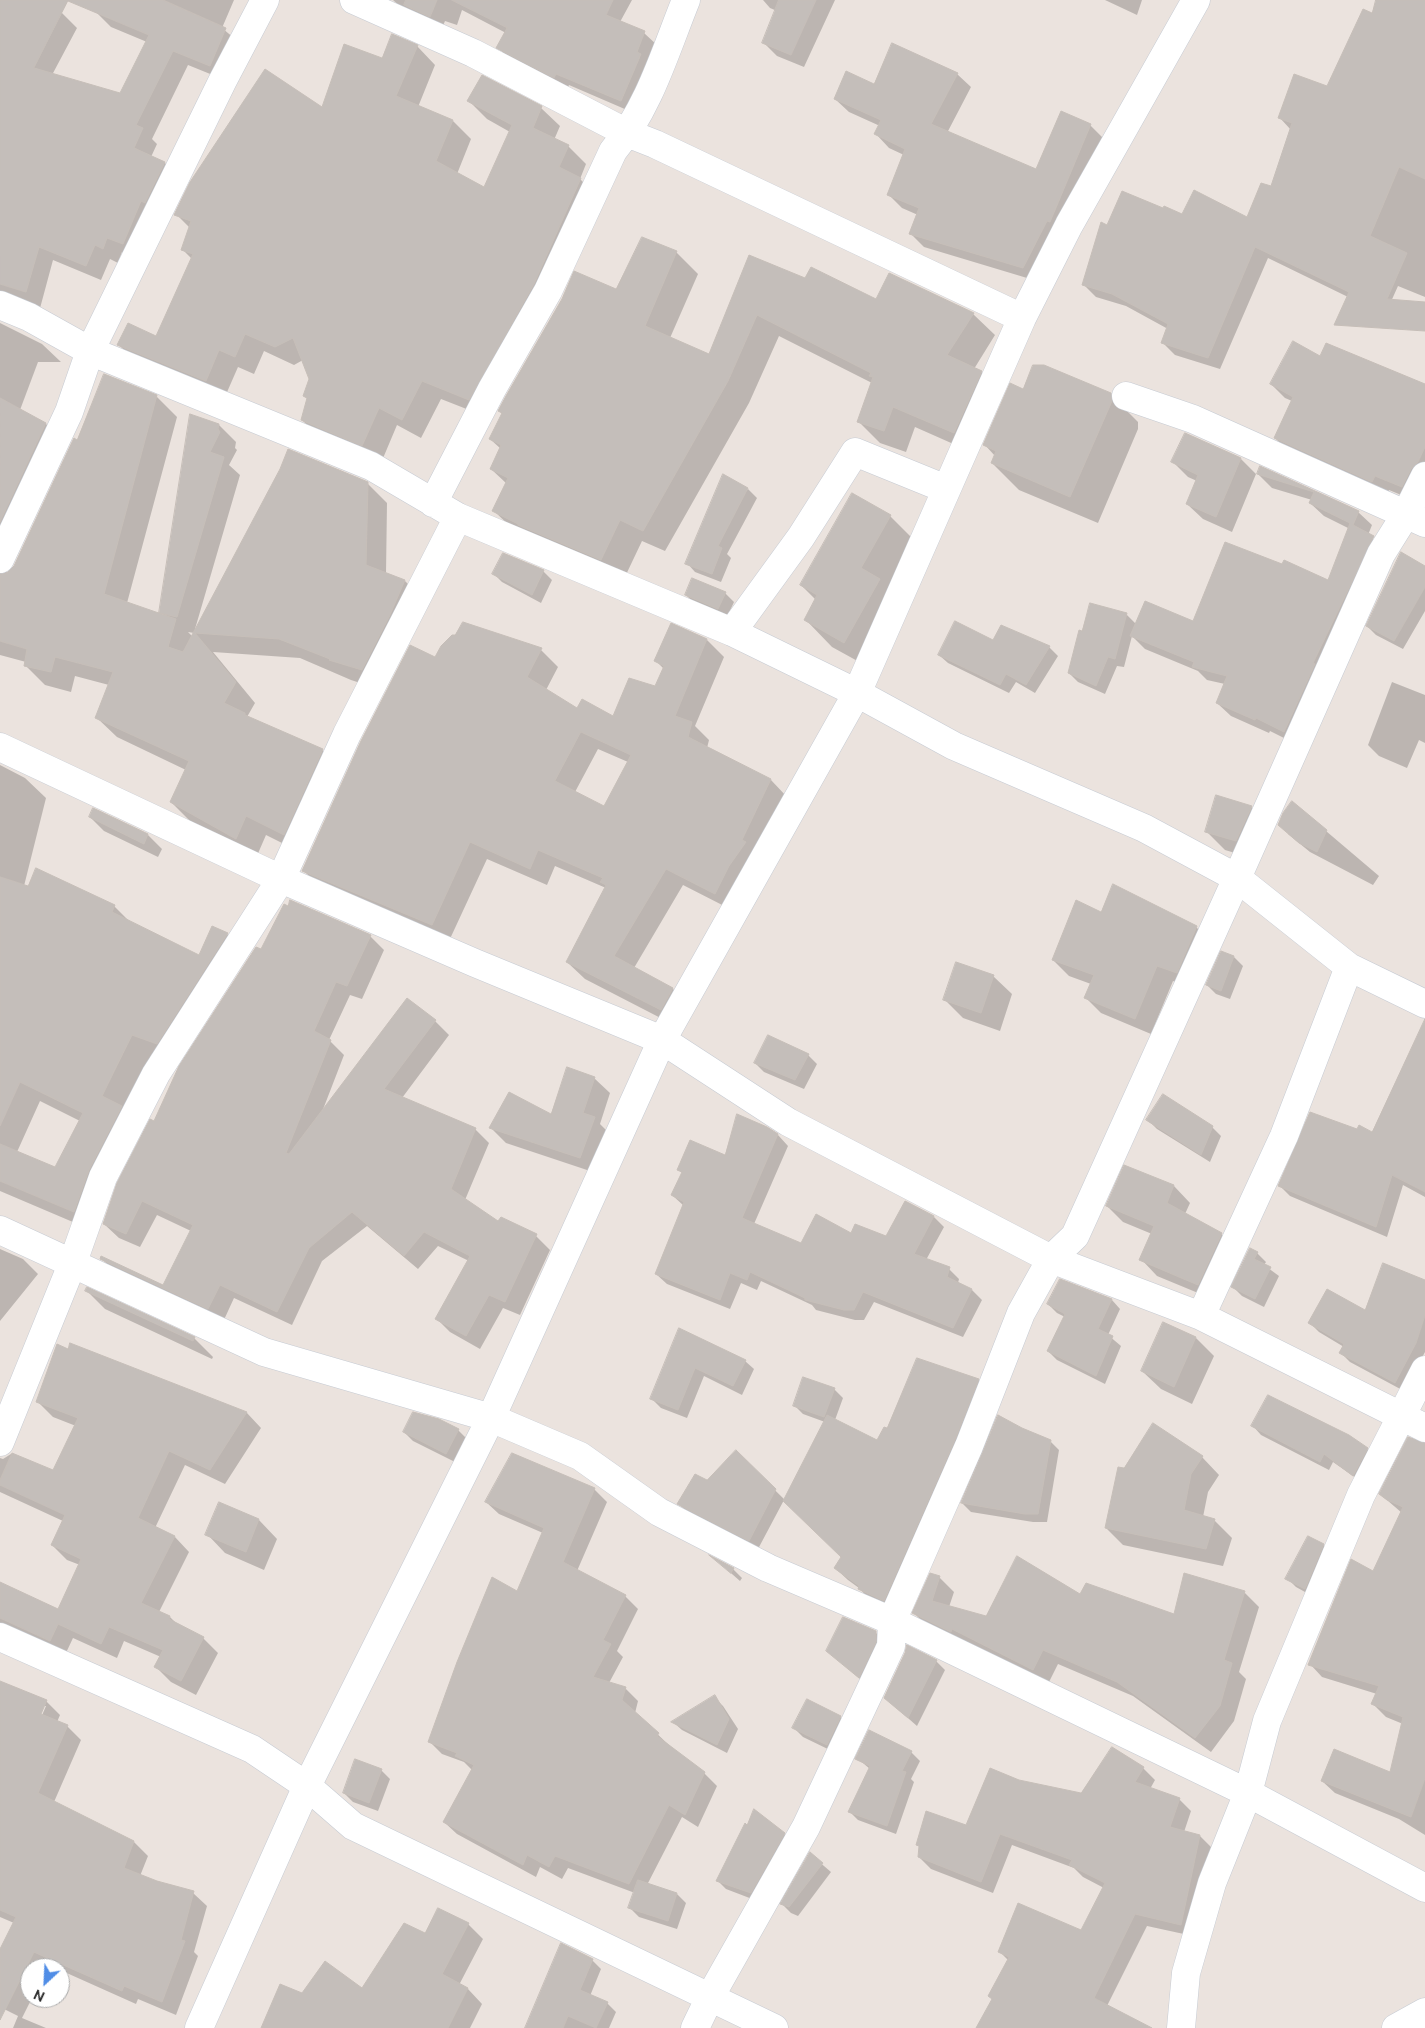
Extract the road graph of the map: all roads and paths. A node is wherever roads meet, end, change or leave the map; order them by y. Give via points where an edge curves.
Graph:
1 (265, 0) edge
2 (354, 0) edge
3 (686, 0) edge
4 (1196, 0) edge
5 (628, 133) junction
6 (0, 305) edge
7 (1022, 318) junction
8 (90, 350) junction
9 (1126, 396) dead end
10 (1425, 476) edge
11 (946, 489) junction
12 (433, 502) junction
13 (458, 517) junction
14 (1415, 518) edge
15 (0, 559) edge
16 (732, 632) junction
17 (857, 693) junction
18 (0, 747) edge
19 (281, 878) junction
20 (1237, 878) junction
21 (1350, 967) junction
22 (1425, 1004) edge
23 (662, 1040) junction
24 (0, 1230) edge
25 (1050, 1259) junction
26 (73, 1262) junction
27 (1201, 1316) junction
28 (1425, 1370) edge
29 (491, 1418) junction
30 (1413, 1423) edge
31 (0, 1442) edge
32 (892, 1621) junction
33 (0, 1637) edge
34 (307, 1786) junction
35 (1248, 1793) junction
36 (1425, 1888) edge
37 (710, 1997) junction
38 (1425, 2012) edge
39 (199, 2028) edge
40 (695, 2028) edge
41 (774, 2028) edge
42 (1181, 2028) edge
43 (1396, 2028) edge

1 - 8 street
2 - 5 street via 473,53
3 - 5 street via 647,97
4 - 7 street via 1069,225
5 - 7 street
5 - 12 street via 613,151 548,290
6 - 8 street
7 - 11 street
8 - 12 street via 371,466
8 - 15 street via 70,412
9 - 14 street via 1193,420
10 - 14 street
11 - 16 street via 855,452 801,537
11 - 17 street
12 - 13 street
13 - 16 street
13 - 19 street via 347,734
14 - 20 street via 1381,554
16 - 17 street
17 - 20 street via 954,746 1144,828
17 - 23 street
18 - 19 street
19 - 23 street
19 - 26 street via 156,1074 103,1177
20 - 21 street
20 - 25 street via 1075,1236
21 - 22 street
21 - 27 street via 1284,1136
23 - 25 street via 788,1122
23 - 29 street
24 - 26 street
25 - 27 street
25 - 32 street via 1021,1313 970,1446
26 - 29 street via 264,1352
26 - 31 street
27 - 30 street
28 - 30 street
29 - 32 street via 580,1456 659,1512 760,1564
29 - 34 street
30 - 35 street via 1361,1495 1268,1721
32 - 35 street
32 - 37 street via 891,1646 806,1827
33 - 34 street via 252,1749
34 - 37 street via 353,1826
34 - 39 street
35 - 36 street
35 - 42 street via 1212,1882 1186,1974
37 - 40 street
37 - 41 street
38 - 43 street

